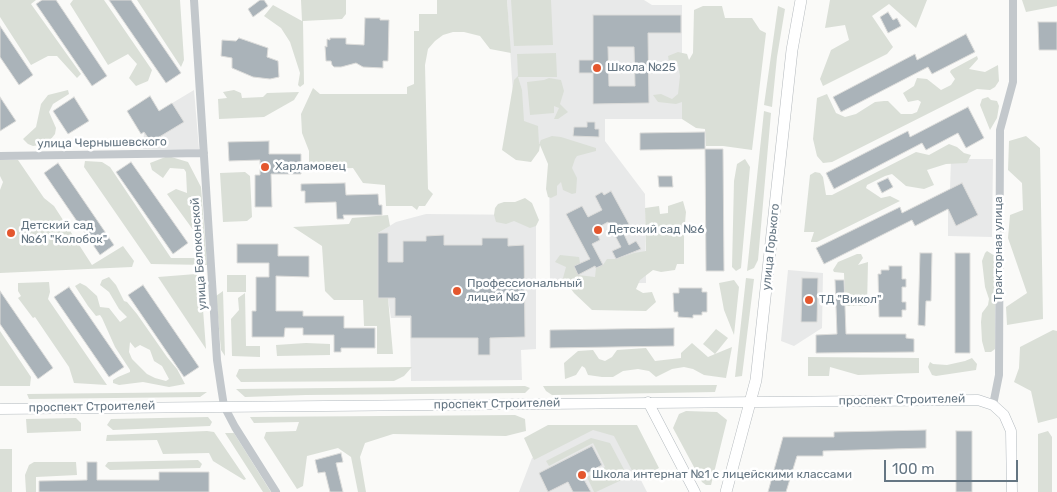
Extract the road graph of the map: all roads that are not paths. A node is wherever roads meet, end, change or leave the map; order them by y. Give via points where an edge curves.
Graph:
1 (194, 0) edge
2 (801, 0) edge
3 (1013, 0) edge
4 (204, 153) junction
5 (0, 156) edge
6 (750, 401) junction
7 (648, 402) junction
8 (993, 405) junction
9 (224, 406) junction
10 (0, 409) edge
11 (276, 492) edge
12 (695, 492) edge
13 (726, 492) edge
14 (1012, 492) edge

1 - 4 street, улица Белоконской
2 - 6 main road, улица Горького via 792,50 756,380
3 - 8 street, Тракторная улица via 1013,82 1000,130 999,375
4 - 5 street, улица Чернышевского
4 - 9 street, улица Белоконской via 217,360
6 - 7 main road, проспект Строителей
6 - 8 main road, проспект Строителей via 978,400
6 - 13 main road, улица Горького
7 - 9 main road, проспект Строителей
7 - 12 main road
8 - 14 main road via 1004,415 1011,431
9 - 10 main road, проспект Строителей
9 - 11 street, улица Белоконской

